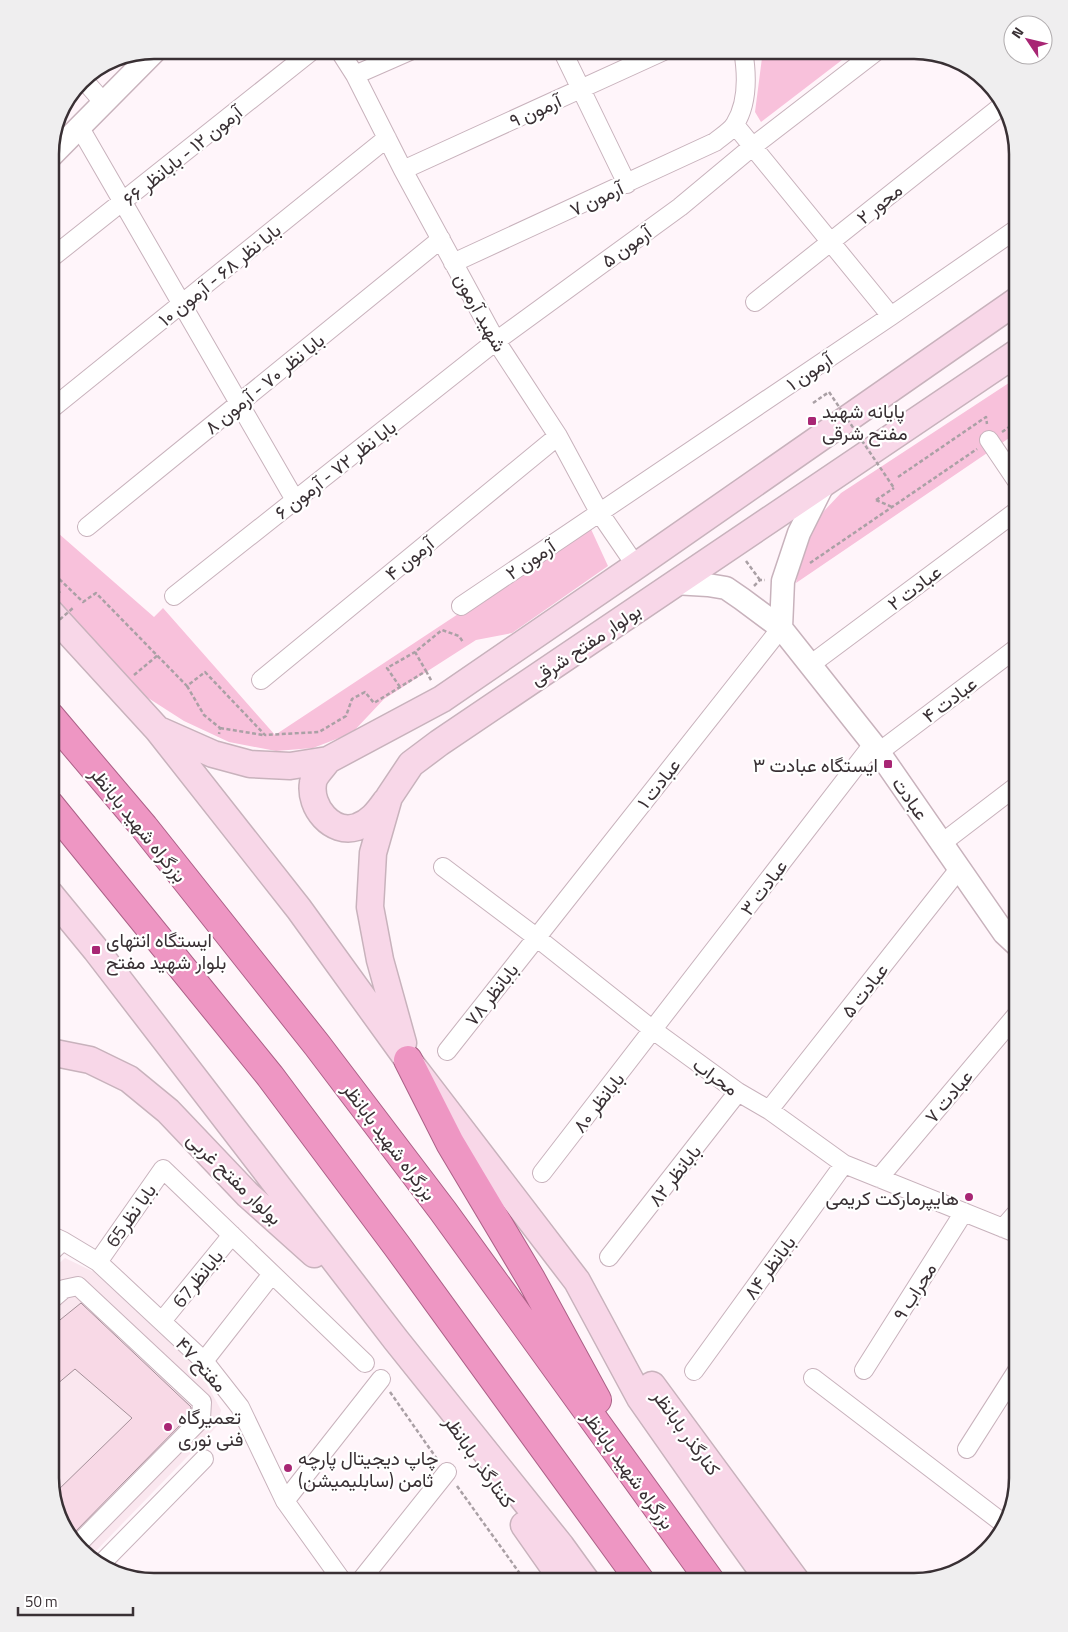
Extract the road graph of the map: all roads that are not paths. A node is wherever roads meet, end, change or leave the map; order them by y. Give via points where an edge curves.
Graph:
1 (147, 59) edge
2 (302, 59) edge
3 (345, 59) edge
4 (391, 59) edge
5 (566, 59) edge
6 (646, 59) edge
7 (745, 59) edge
8 (866, 59) edge
9 (355, 74) junction
10 (88, 85) edge
11 (581, 89) junction
12 (104, 103) junction
13 (998, 109) edge
14 (735, 125) junction
15 (80, 128) junction
16 (387, 138) junction
17 (752, 146) junction
18 (59, 149) edge
19 (403, 170) junction
20 (627, 184) junction
21 (123, 202) junction
22 (1009, 234) edge
23 (441, 239) junction
24 (831, 241) junction
25 (59, 253) edge
26 (453, 263) junction
27 (755, 302) dead end
28 (182, 304) junction
29 (1009, 306) edge
30 (891, 316) junction
31 (496, 341) junction
32 (1009, 360) edge
33 (59, 403) edge
34 (239, 403) junction
35 (558, 436) junction
36 (989, 440) road end
37 (1009, 470) edge
38 (824, 483) junction
39 (295, 500) junction
40 (599, 512) junction
41 (1009, 517) edge
42 (87, 527) dead end
43 (636, 566) junction
44 (674, 583) junction
45 (174, 596) dead end
46 (60, 603) edge
47 (461, 606) dead end
48 (781, 628) junction
49 (1009, 653) edge
50 (810, 665) junction
51 (260, 680) dead end
52 (59, 727) edge
53 (158, 730) junction
54 (876, 748) junction
55 (328, 760) junction
56 (1009, 792) edge
57 (389, 797) junction
58 (59, 816) edge
59 (942, 843) junction
60 (443, 867) dead end
61 (959, 869) junction
62 (59, 905) edge
63 (1009, 929) edge
64 (536, 937) junction
65 (1009, 1024) edge
66 (654, 1030) junction
67 (447, 1051) dead end
68 (59, 1054) edge
69 (408, 1060) junction
70 (738, 1092) junction
71 (768, 1110) junction
72 (844, 1164) junction
73 (542, 1173) dead end
74 (879, 1178) junction
75 (964, 1212) junction
76 (1009, 1231) edge
77 (232, 1235) junction
78 (59, 1245) edge
79 (609, 1257) dead end
80 (98, 1262) junction
81 (272, 1274) junction
82 (577, 1281) junction
83 (59, 1293) edge
84 (162, 1321) junction
85 (396, 1340) junction
86 (204, 1361) junction
87 (365, 1363) dead end
88 (864, 1370) dead end
89 (694, 1371) dead end
90 (813, 1378) dead end
91 (381, 1379) dead end
92 (1009, 1383) edge
93 (967, 1449) dead end
94 (204, 1460) dead end
95 (447, 1472) dead end
96 (285, 1501) junction
97 (657, 1508) junction
98 (999, 1521) edge
99 (82, 1540) edge
100 (105, 1559) edge
101 (337, 1573) edge
102 (367, 1573) edge
103 (552, 1573) edge
104 (580, 1573) edge
105 (634, 1573) edge
106 (704, 1573) edge
107 (763, 1573) edge
108 (790, 1573) edge

1 - 12 street
2 - 21 street, آرمون ۱۲ - بابانظر ۶۶
3 - 9 street, شهید آرمون
4 - 9 street
5 - 11 street
6 - 11 street, آرمون ۹
7 - 14 street via 744,104
8 - 17 street, آرمون ۵
9 - 16 street, شهید آرمون
10 - 12 street
11 - 19 street, آرمون ۹
11 - 20 street
12 - 15 street
13 - 24 street, محور ۲
14 - 17 street
14 - 20 street, آرمون ۷ via 715,142
15 - 18 street
15 - 21 street
16 - 19 street, شهید آرمون
16 - 28 street, بابا نظر ۶۸ - آرمون ۱۰
17 - 24 street
17 - 31 street, آرمون ۵ via 680,206
19 - 23 street, شهید آرمون
20 - 26 street, آرمون ۷
21 - 25 street, آرمون ۱۲ - بابانظر ۶۶
21 - 28 street
22 - 30 street, آرمون ۱
23 - 26 street, شهید آرمون
23 - 34 street, بابا نظر ۷۰ - آرمون ۸
24 - 27 street, محور ۲
24 - 30 street
26 - 31 street, شهید آرمون
28 - 33 street, بابا نظر ۶۸ - آرمون ۱۰
28 - 34 street
29 - 43 main road, بولوار مفتح شرقی
30 - 40 street, آرمون ۱
31 - 35 street, شهید آرمون
31 - 39 street, بابا نظر ۷۲ - آرمون ۶
32 - 38 main road, بولوار مفتح شرقی
34 - 39 street
34 - 42 street, بابا نظر ۷۰ - آرمون ۸
35 - 40 street, شهید آرمون
35 - 51 street, آرمون ۴
36 - 37 street
38 - 44 main road, بولوار مفتح شرقی
38 - 48 street via 799,533 784,581
39 - 45 street, بابا نظر ۷۲ - آرمون ۶
40 - 43 street, شهید آرمون
40 - 47 street, آرمون ۲
41 - 50 street, عبادت ۲
43 - 55 main road, بولوار مفتح شرقی via 442,699
44 - 48 street, عبادت via 726,588
44 - 57 main road, بولوار مفتح شرقی via 411,764
46 - 53 main road via 118,688
48 - 50 street, عبادت
48 - 64 street, عبادت ۱
49 - 54 street, عبادت ۴
50 - 54 street, عبادت
52 - 97 highway, بزرگراه شهید بابانظر via 144,827 317,1045 443,1211
53 - 55 main road, بولوار مفتح شرقی via 213,754 250,764 290,766
53 - 69 main road via 299,909
54 - 59 street, عبادت
54 - 66 street, عبادت ۳
55 - 57 main road via 313,781 313,798 323,816 338,827 356,828 372,819
56 - 59 street
57 - 69 main road, بولوار مفتح شرقی via 373,853 370,907 380,960
58 - 105 highway via 270,1076
59 - 61 street, عبادت
60 - 64 street, محراب
61 - 63 street, عبادت
61 - 71 street, عبادت ۵
62 - 85 main road
64 - 66 street, محراب
64 - 67 street, بابانظر ۷۸
65 - 74 street, عبادت ۷
66 - 70 street, محراب
66 - 73 street, بابانظر ۸۰
68 - 85 main road, بولوار مفتح غربی via 90,1060 129,1078 168,1111 248,1195 307,1246
69 - 82 main road
69 - 97 highway via 450,1143 531,1279
70 - 71 street, محراب
70 - 79 street, بابانظر ۸۲
71 - 72 street, محراب
72 - 74 street, محراب
72 - 89 street, بابانظر ۸۴
74 - 75 street, محراب
75 - 76 street, محراب
75 - 88 street, محراب ۹
77 - 80 street, بابا نظر65 via 163,1169
77 - 81 street
77 - 84 street, بابانظر67
78 - 80 street, مفتح ۴۷
80 - 84 street, مفتح ۴۷
81 - 86 street
81 - 87 street
82 - 107 main road via 640,1398
82 - 108 main road, کنارگذر بابانظر
83 - 99 street via 78,1286 202,1402 201,1420
84 - 86 street, مفتح ۴۷
85 - 103 main road, کنتارگذر بابانظر
85 - 104 main road
86 - 96 street, مفتح ۴۷ via 240,1407
90 - 98 street
91 - 96 street
92 - 93 street
94 - 100 street
95 - 102 street
96 - 101 street, مفتح ۴۷
97 - 106 highway, بزرگراه شهید بابانظر

